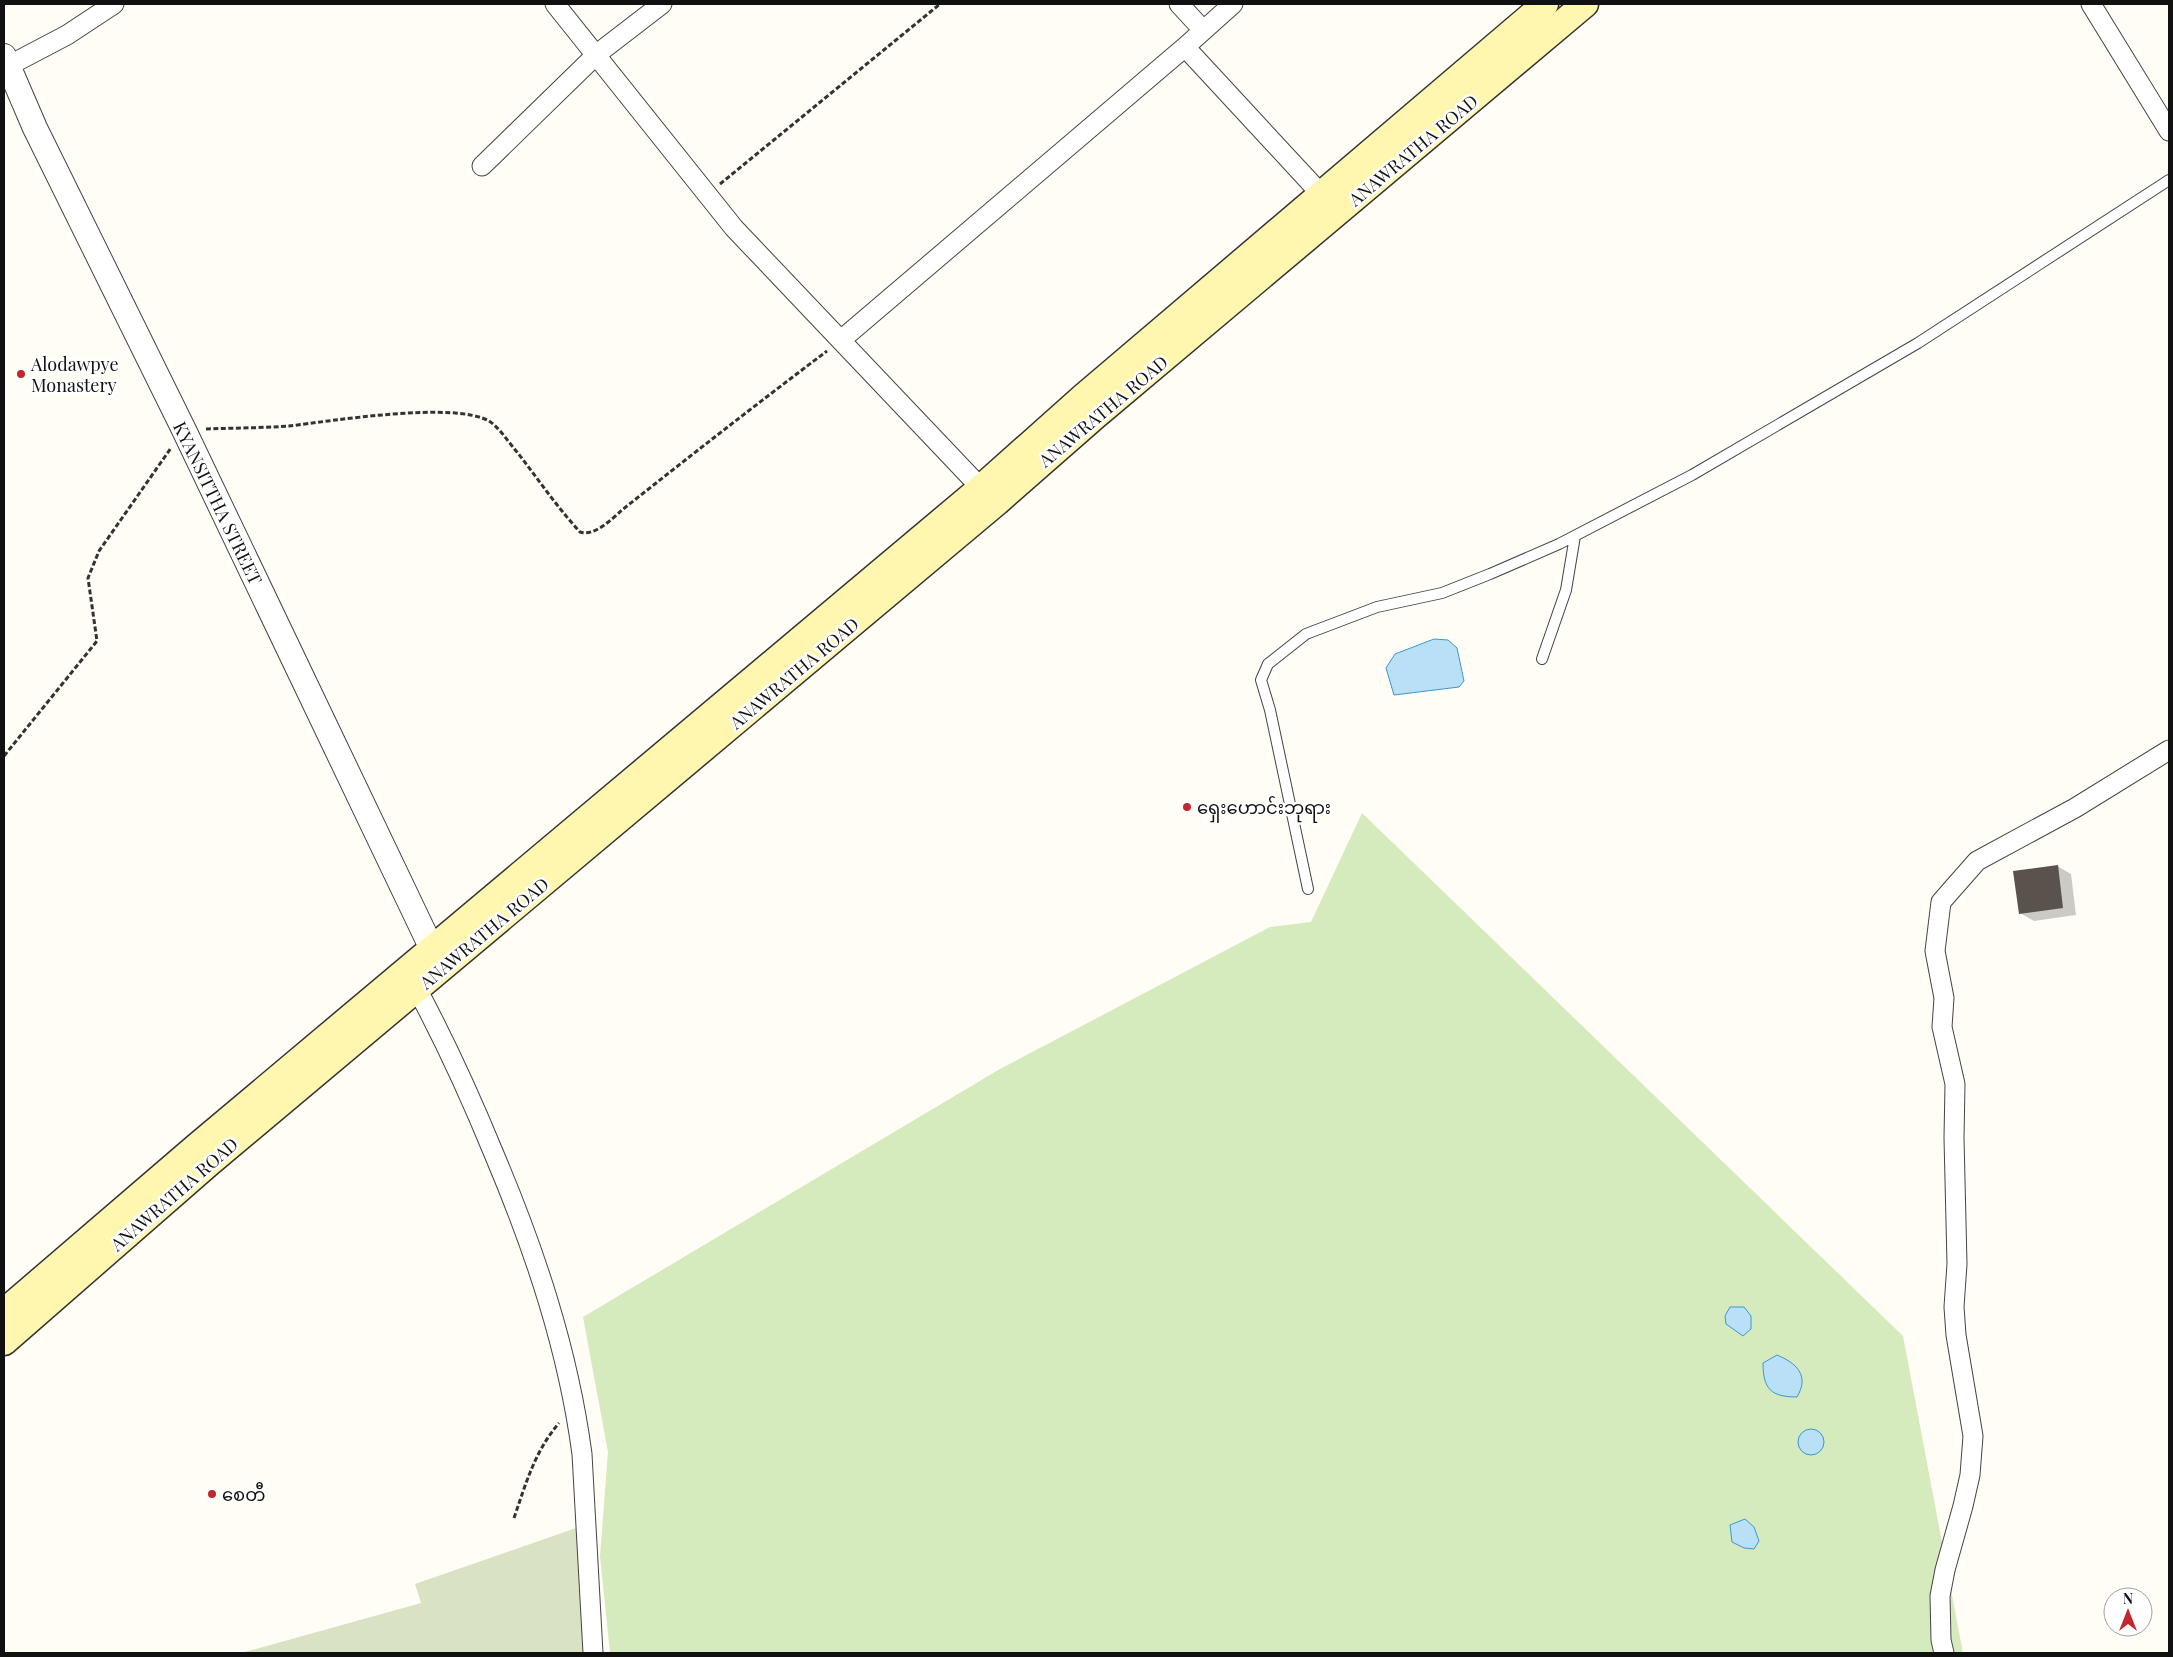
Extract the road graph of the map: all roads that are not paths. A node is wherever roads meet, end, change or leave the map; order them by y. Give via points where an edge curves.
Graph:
1 (114, 4) edge
2 (555, 4) edge
3 (662, 4) edge
4 (1179, 4) edge
5 (1233, 4) edge
6 (1545, 4) edge
7 (1585, 4) edge
8 (2091, 4) edge
9 (1203, 30) junction
10 (1185, 47) junction
11 (597, 54) junction
12 (6, 61) edge
13 (2169, 131) edge
14 (1367, 155) junction
15 (482, 166) dead end
16 (1385, 174) junction
17 (2169, 180) edge
18 (1321, 194) junction
19 (1234, 285) junction
20 (841, 340) junction
21 (1089, 407) junction
22 (981, 488) junction
23 (948, 530) junction
24 (1575, 536) junction
25 (1542, 659) dead end
26 (2169, 750) edge
27 (1308, 889) dead end
28 (437, 958) junction
29 (417, 989) junction
30 (9, 1318) edge
31 (593, 1653) edge
32 (1944, 1653) edge

1 - 12 street via 67,35
2 - 11 street
3 - 11 street
4 - 9 street
5 - 9 street
6 - 14 main road, ANAWRATHA ROAD
7 - 16 main road, ANAWRATHA ROAD
8 - 13 street
9 - 10 street
10 - 18 street
10 - 20 street
11 - 15 street
11 - 20 street via 707,195 766,264
12 - 28 street, KYANSITTHA STREET
14 - 16 main road
14 - 18 main road, ANAWRATHA ROAD
16 - 19 main road, ANAWRATHA ROAD
17 - 24 lane via 1918,343 1692,475
18 - 19 main road, ANAWRATHA ROAD
19 - 21 main road, ANAWRATHA ROAD
20 - 22 street
21 - 22 main road, ANAWRATHA ROAD
21 - 23 main road, ANAWRATHA ROAD
22 - 23 main road, ANAWRATHA ROAD
23 - 28 main road, ANAWRATHA ROAD
24 - 25 lane via 1566,590
24 - 27 lane via 1442,593 1377,606 1306,634 1268,664 1261,680
26 - 32 street via 2075,808 1977,861 1941,902 1935,951 1944,998 1942,1027 1955,1084 1957,1264 1954,1307 1973,1436 1968,1483 1940,1596
28 - 29 main road, ANAWRATHA ROAD
28 - 30 main road, ANAWRATHA ROAD via 196,1147
29 - 30 main road, ANAWRATHA ROAD via 210,1163
29 - 31 street via 464,1081 518,1211 548,1298 574,1406 584,1483

